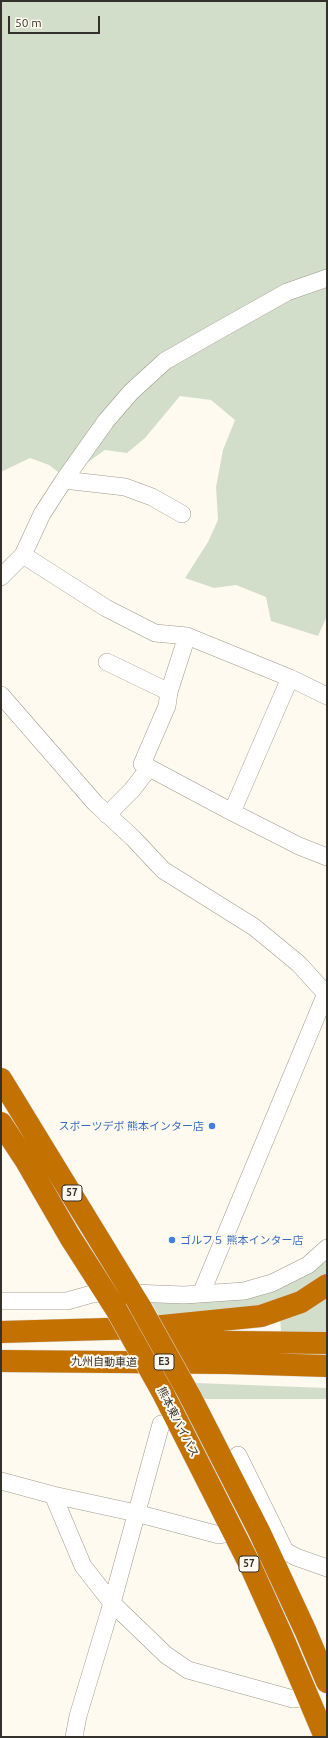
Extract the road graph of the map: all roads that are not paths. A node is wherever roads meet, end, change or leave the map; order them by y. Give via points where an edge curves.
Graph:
1 (327, 278) edge
2 (64, 480) junction
3 (182, 514) dead end
4 (23, 555) junction
5 (1, 577) edge
6 (187, 636) junction
7 (107, 662) dead end
8 (290, 678) junction
9 (169, 692) junction
10 (1, 695) edge
11 (327, 696) edge
12 (149, 768) junction
13 (232, 812) junction
14 (107, 815) junction
15 (327, 857) edge
16 (327, 993) edge
17 (1, 1079) edge
18 (1, 1123) edge
19 (327, 1248) edge
20 (327, 1286) edge
21 (201, 1294) junction
22 (137, 1300) junction
23 (1, 1301) edge
24 (112, 1302) junction
25 (1, 1332) edge
26 (1, 1341) edge
27 (327, 1343) edge
28 (1, 1361) edge
29 (325, 1366) edge
30 (161, 1424) dead end
31 (238, 1454) dead end
32 (1, 1481) edge
33 (52, 1495) junction
34 (136, 1513) junction
35 (266, 1528) junction
36 (234, 1532) junction
37 (327, 1568) edge
38 (112, 1602) junction
39 (327, 1682) edge
40 (308, 1697) junction
41 (74, 1737) edge
42 (325, 1737) edge

1 - 2 street via 287,292 165,361 131,392 106,421
2 - 3 street via 125,487 152,497
2 - 4 street via 42,514
4 - 5 street
4 - 6 street via 106,608 155,633
6 - 8 street
6 - 9 street
7 - 9 street
8 - 11 street
8 - 13 street
9 - 12 street via 167,706 142,764
10 - 14 street
12 - 13 street
12 - 14 street
13 - 15 street via 299,846
14 - 16 street via 163,870 254,927 299,964
16 - 21 street
17 - 22 highway, 熊本東バイパス / 57
18 - 24 highway, 熊本東バイパス / 57
19 - 21 street via 308,1265 272,1283 244,1291
20 - 25 highway via 301,1302 261,1316 142,1328
21 - 22 street
22 - 24 street
22 - 35 highway, 熊本東バイパス / 57, bridge
23 - 24 street via 67,1301 92,1294
24 - 36 highway, 熊本東バイパス / 57, bridge via 164,1395
26 - 27 highway, 九州自動車道 / E3
28 - 29 highway, 九州自動車道 / E3
30 - 34 street
31 - 35 street
32 - 33 street
33 - 34 street
33 - 38 street via 83,1566
34 - 36 street via 219,1535
34 - 38 street
35 - 37 street via 285,1551
35 - 39 highway, 熊本東バイパス / 57
36 - 40 highway, 熊本東バイパス / 57
38 - 40 street via 166,1655 188,1670 293,1699
38 - 41 street
40 - 42 highway, 熊本東バイパス / 57

